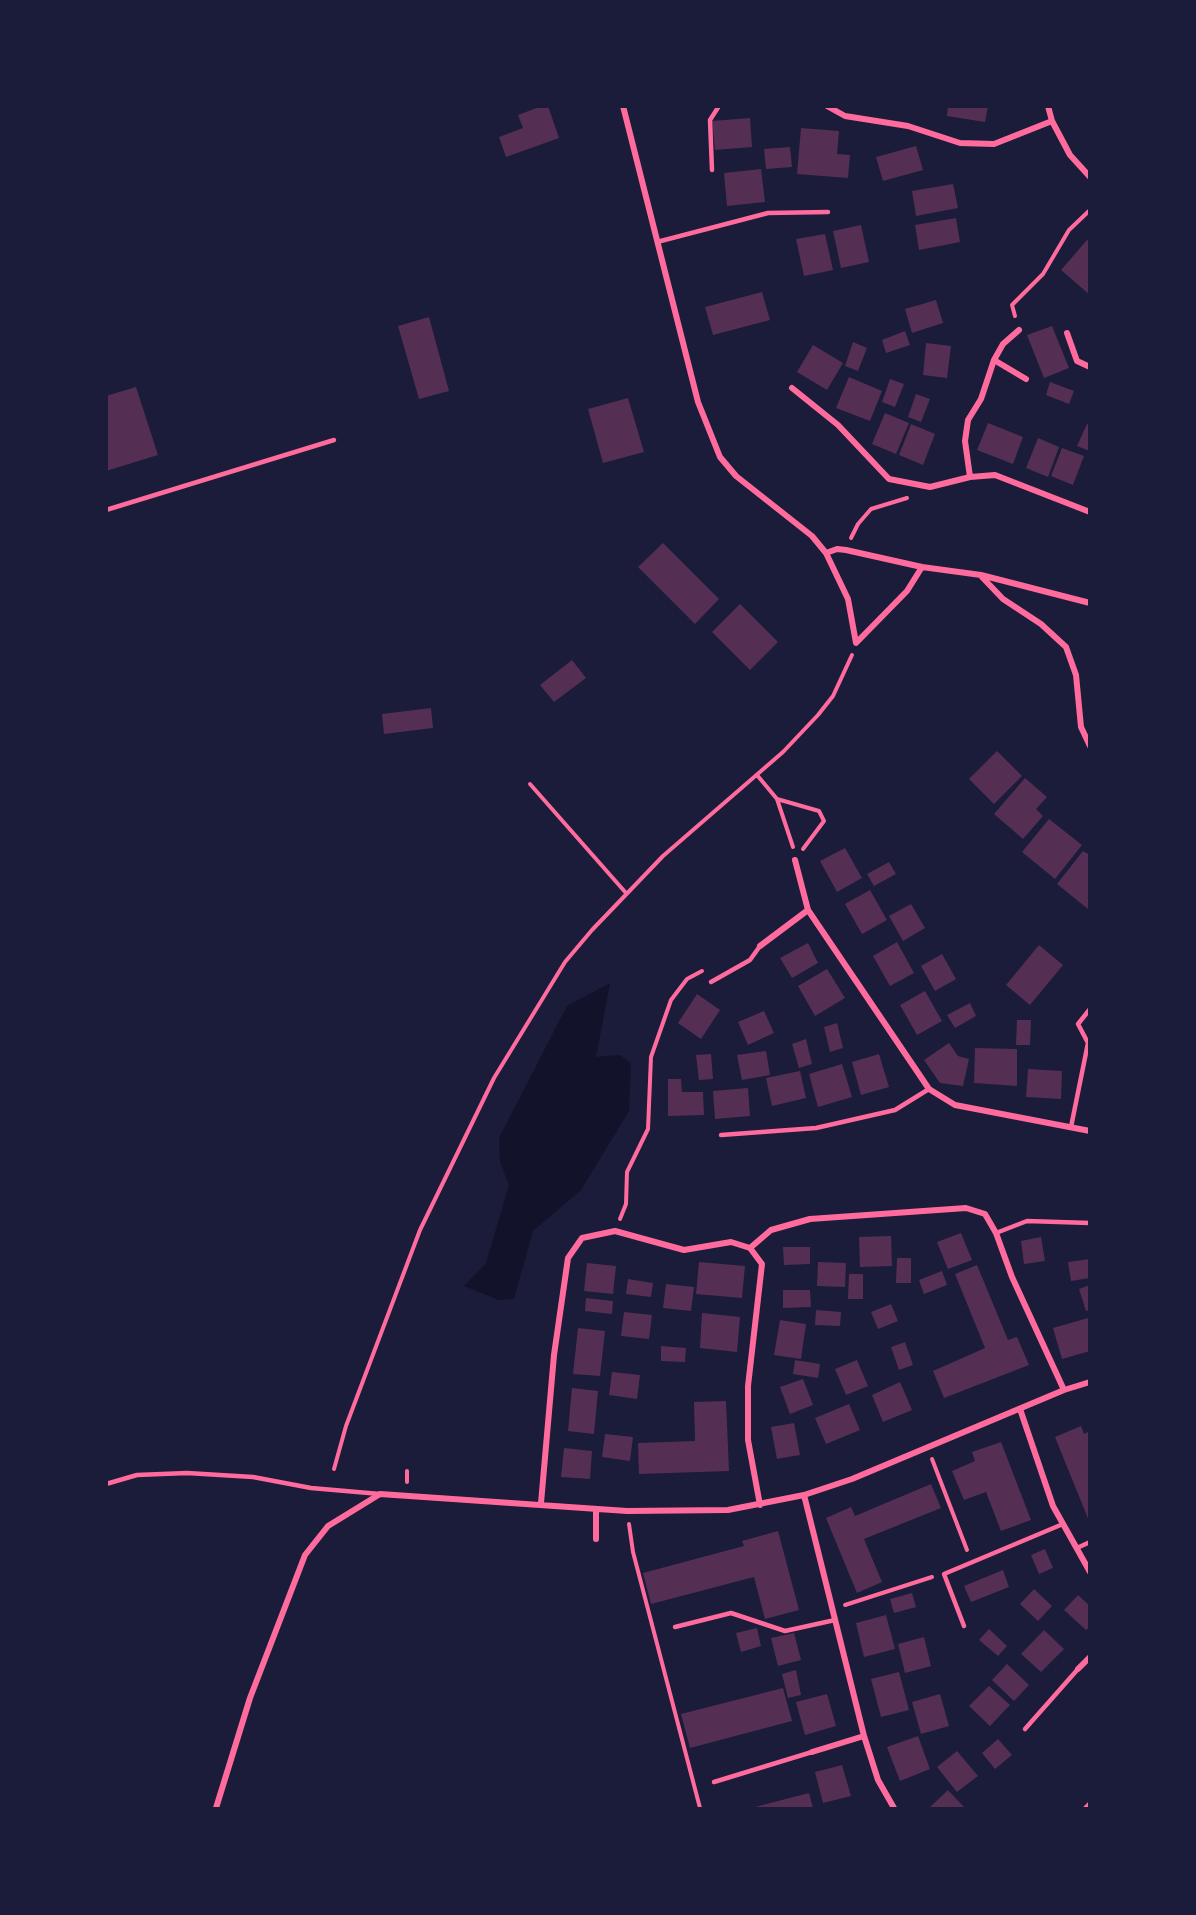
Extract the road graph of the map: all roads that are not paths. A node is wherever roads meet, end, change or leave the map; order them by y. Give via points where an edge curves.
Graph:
1 (623, 106) edge
2 (719, 106) edge
3 (827, 106) edge
4 (1048, 106) edge
5 (1052, 121) junction
6 (712, 170) dead end
7 (1089, 177) edge
8 (828, 212) dead end
9 (656, 243) junction
10 (1018, 330) road end
11 (1067, 333) dead end
12 (994, 360) junction
13 (1089, 367) edge
14 (1026, 379) dead end
15 (792, 388) dead end
16 (334, 440) dead end
17 (970, 477) junction
18 (106, 510) edge
19 (1089, 512) edge
20 (826, 553) junction
21 (922, 567) junction
22 (981, 575) junction
23 (1089, 603) edge
24 (1089, 746) edge
25 (795, 860) road end
26 (808, 910) junction
27 (760, 946) joint
28 (711, 982) dead end
29 (1089, 1009) edge
30 (929, 1089) junction
31 (1071, 1127) junction
32 (1089, 1131) edge
33 (721, 1136) dead end
34 (1089, 1223) edge
35 (996, 1233) junction
36 (750, 1248) junction
37 (1089, 1382) edge
38 (1064, 1390) junction
39 (1020, 1409) junction
40 (106, 1484) edge
41 (380, 1494) junction
42 (804, 1495) junction
43 (541, 1503) junction
44 (760, 1505) junction
45 (596, 1509) junction
46 (1064, 1524) junction
47 (596, 1539) dead end
48 (1089, 1542) edge
49 (1077, 1548) junction
50 (1089, 1572) edge
51 (835, 1620) junction
52 (964, 1626) dead end
53 (675, 1627) dead end
54 (1089, 1657) edge
55 (1078, 1669) joint
56 (1025, 1729) dead end
57 (864, 1736) junction
58 (812, 1752) joint
59 (714, 1782) dead end
60 (216, 1809) edge
61 (894, 1809) edge

1 - 9 street
2 - 6 lane via 710,120
3 - 5 street via 845,116 908,126 960,143 994,144
4 - 5 street
5 - 7 street via 1070,155
8 - 9 lane via 768,213
9 - 20 street via 698,402 720,457 736,476 812,536
10 - 12 street
11 - 13 street via 1077,362
12 - 14 street
12 - 17 street via 981,399 968,420 965,441
15 - 17 street via 838,425 889,479 930,487
16 - 18 lane
17 - 19 street via 995,475
20 - 21 street via 846,550
20 - 21 street via 848,599 856,644 901,599
21 - 22 street
22 - 23 street
22 - 24 street via 1003,599 1041,624 1066,647 1076,675 1081,727
25 - 26 street
26 - 27 street
26 - 30 street
27 - 28 lane via 750,960
29 - 31 lane via 1078,1024 1088,1043
30 - 31 street via 955,1106
30 - 33 lane via 895,1110 816,1128
31 - 32 street
34 - 35 lane via 1027,1221
35 - 36 street via 985,1214 966,1208 810,1219 771,1230
35 - 38 street
36 - 43 street via 731,1242 684,1250 615,1231 582,1238 568,1258 554,1355
36 - 44 street via 762,1264 748,1386 748,1440
37 - 38 street
38 - 39 street
39 - 42 street
39 - 46 street via 1053,1506
40 - 41 lane via 137,1475 187,1473 254,1477 311,1488
41 - 43 street
41 - 60 street via 328,1526 305,1555 250,1698
42 - 44 street
42 - 51 street
43 - 45 street
44 - 45 street via 728,1510
45 - 47 street
46 - 49 street
46 - 52 lane via 944,1574
48 - 49 lane
49 - 50 street
51 - 53 lane via 785,1631 731,1613
51 - 57 street
54 - 55 street
55 - 56 lane
57 - 58 street
57 - 61 street via 878,1780
58 - 59 lane

